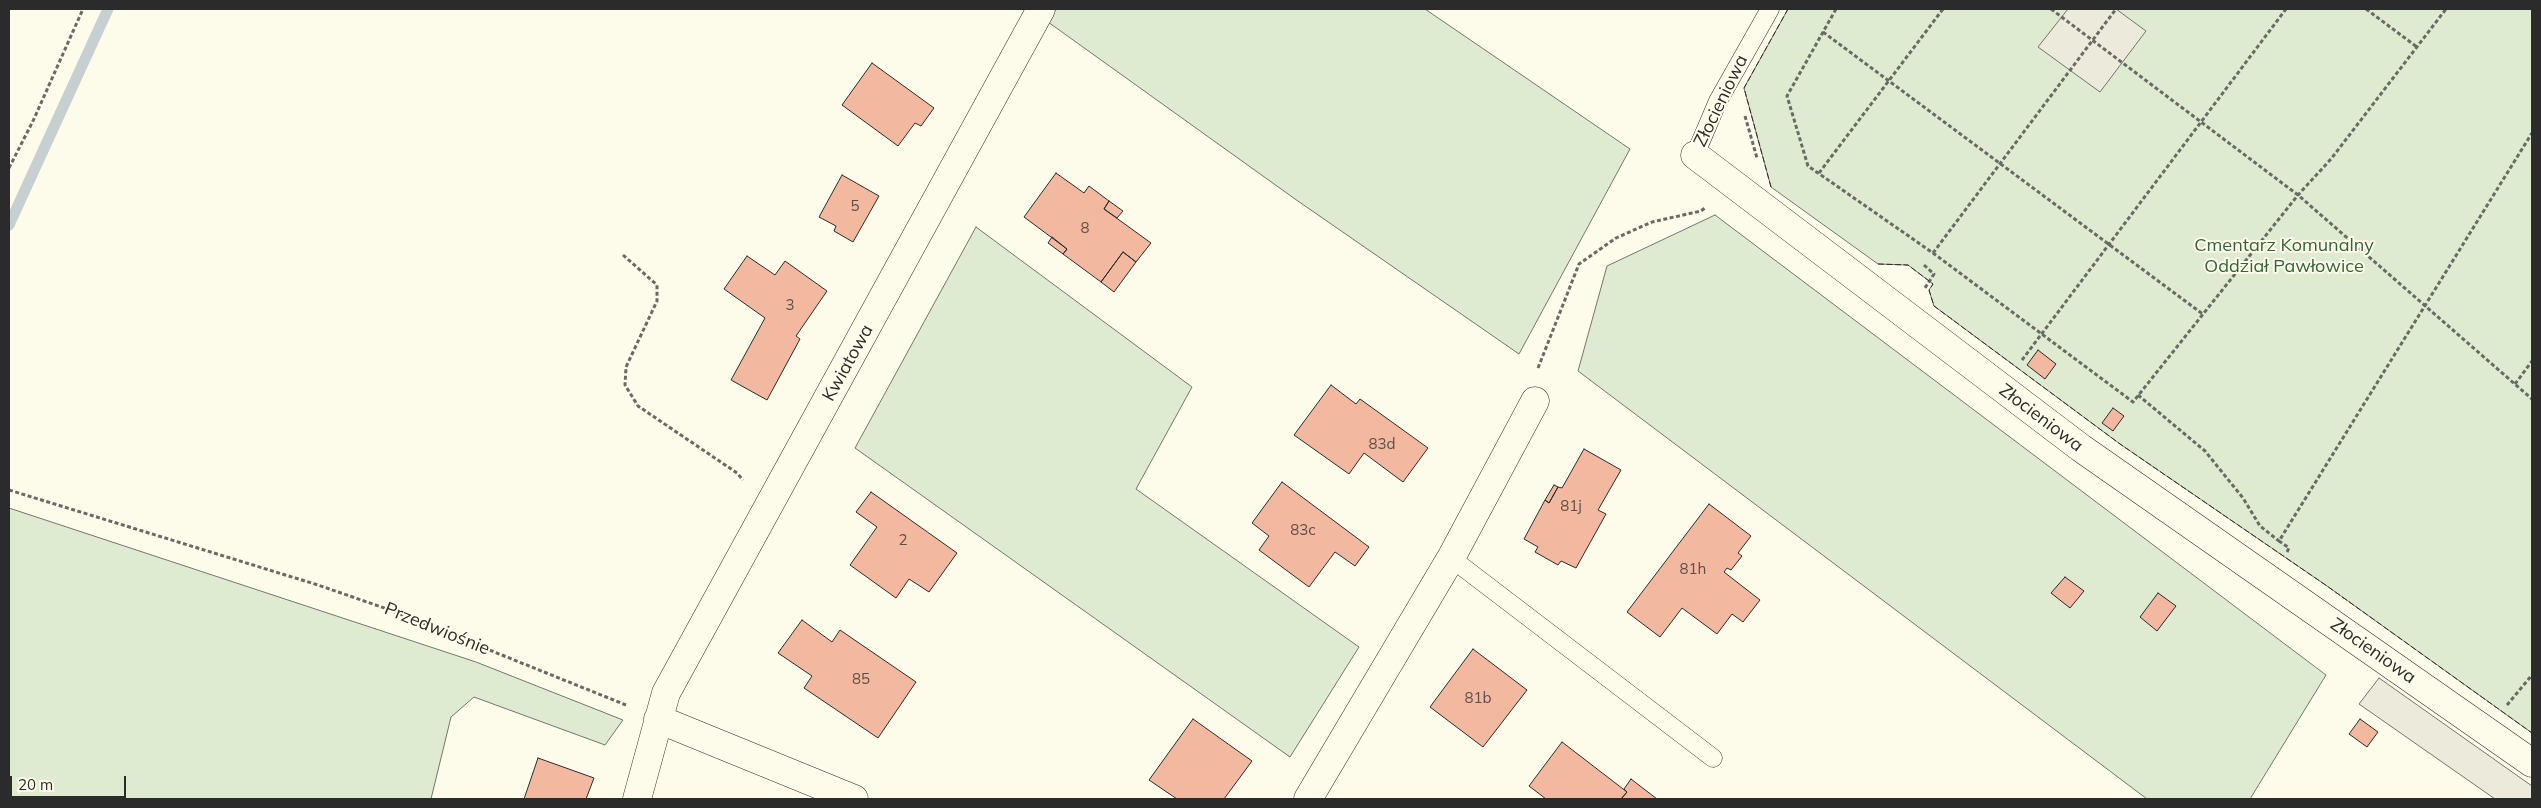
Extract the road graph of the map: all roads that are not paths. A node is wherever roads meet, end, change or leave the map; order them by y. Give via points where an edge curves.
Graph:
1 (1040, 9) edge
2 (1770, 9) edge
3 (1695, 154) joint
4 (1535, 401) road end
5 (1451, 558) junction
6 (658, 719) junction
7 (1713, 758) dead end
8 (2532, 763) edge
9 (637, 799) edge
10 (854, 799) edge
11 (1308, 799) edge

1 - 6 street, Kwiatowa via 666,693
2 - 3 lane, Złocieniowa via 1718,101
3 - 8 street, Złocieniowa via 2073,442
4 - 5 street
5 - 7 lane
5 - 11 street
6 - 9 street, Kwiatowa
6 - 10 street

